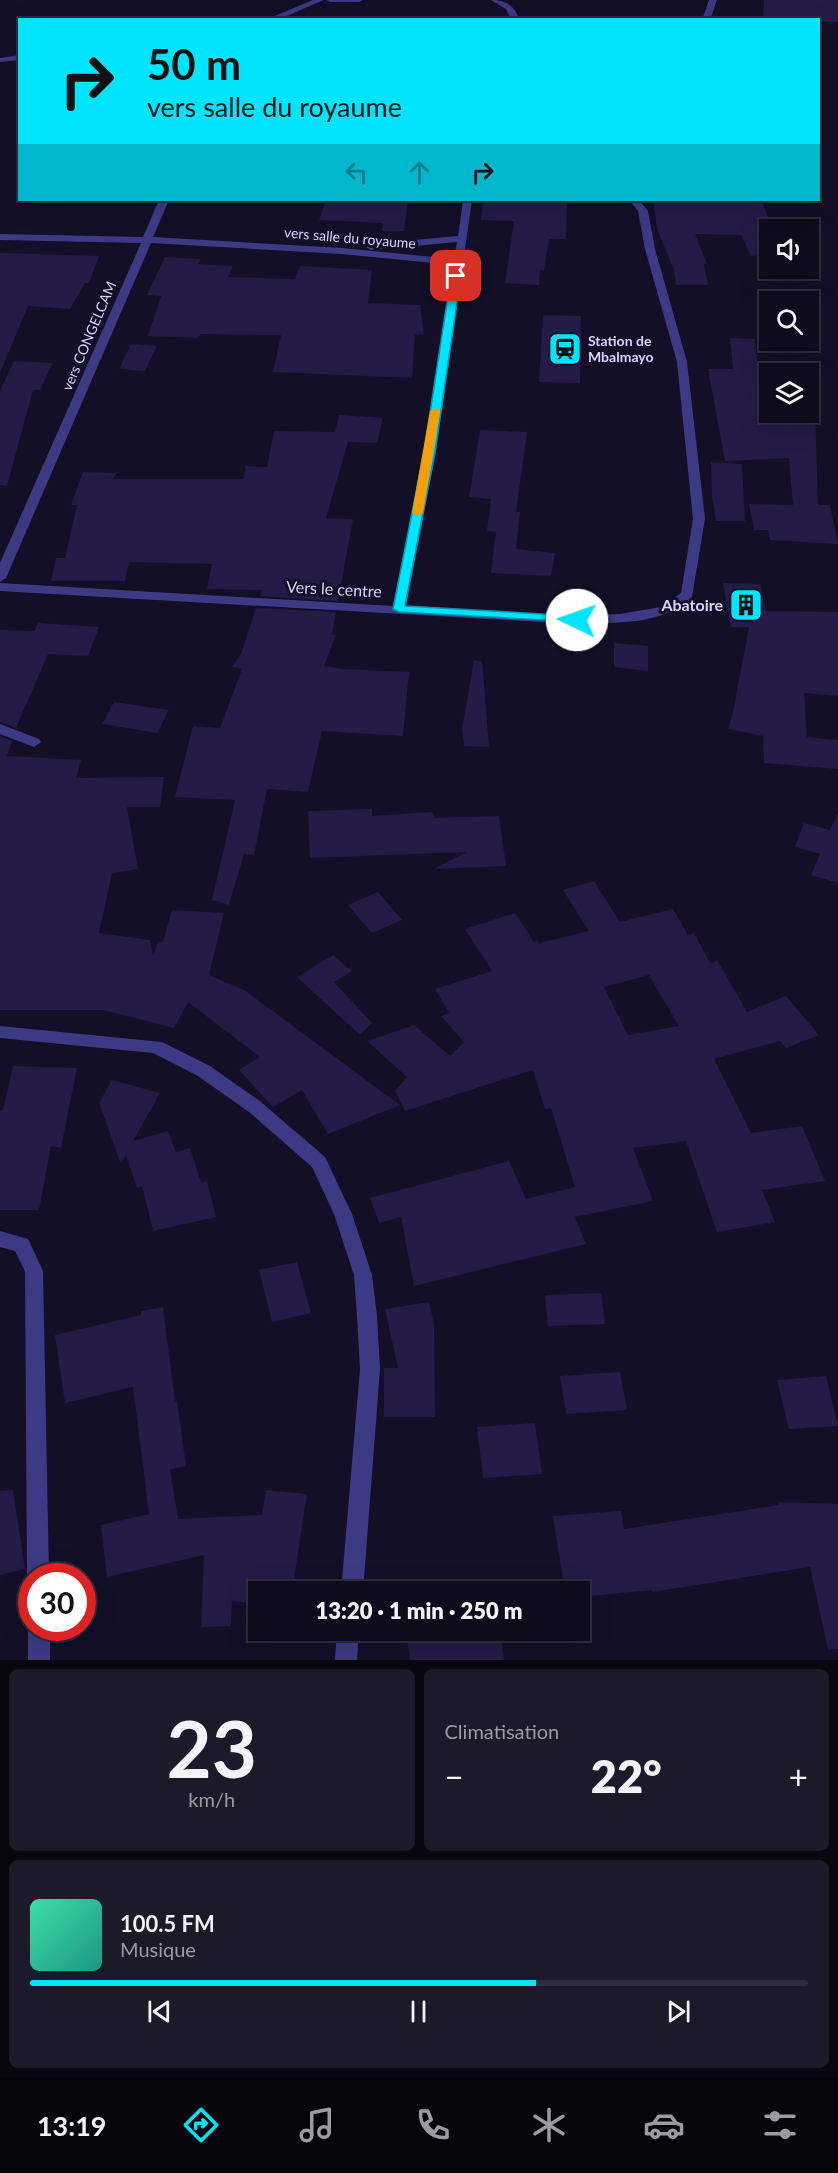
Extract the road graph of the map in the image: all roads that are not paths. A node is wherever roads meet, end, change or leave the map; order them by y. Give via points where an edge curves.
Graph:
1 (320, 0) edge
2 (330, 0) edge
3 (359, 0) edge
4 (495, 0) edge
5 (712, 0) edge
6 (274, 18) edge
7 (515, 18) edge
8 (706, 18) edge
9 (18, 57) edge
10 (0, 60) edge
11 (164, 201) edge
12 (468, 201) edge
13 (635, 201) edge
14 (0, 237) edge
15 (461, 239) junction
16 (147, 240) junction
17 (342, 250) junction
18 (459, 262) junction
19 (0, 578) edge
20 (0, 587) edge
21 (399, 609) junction
22 (0, 729) edge
23 (34, 742) dead end
24 (0, 1032) edge
25 (0, 1239) edge
26 (38, 1563) edge
27 (353, 1581) edge
28 (39, 1641) edge
29 (347, 1641) edge
30 (39, 1660) edge
31 (346, 1660) edge

1 - 6 street
2 - 3 street
4 - 7 street via 508,6
5 - 8 street
9 - 10 street
11 - 16 street
12 - 15 street
13 - 21 street, Vers le centre via 643,211 682,362 699,519 687,594 665,610 618,618 577,620
14 - 16 street
15 - 17 street
15 - 18 street
16 - 17 street, vers salle du royaume
16 - 19 street, vers CONGELCAM
17 - 18 street, vers salle du royaume
18 - 21 street via 430,452
20 - 21 street, Vers le centre
22 - 23 street
24 - 27 street via 156,1047 204,1071 255,1107 319,1162 343,1214 363,1275 367,1316 370,1370
25 - 26 street via 21,1245 34,1271
28 - 30 street
29 - 31 street

